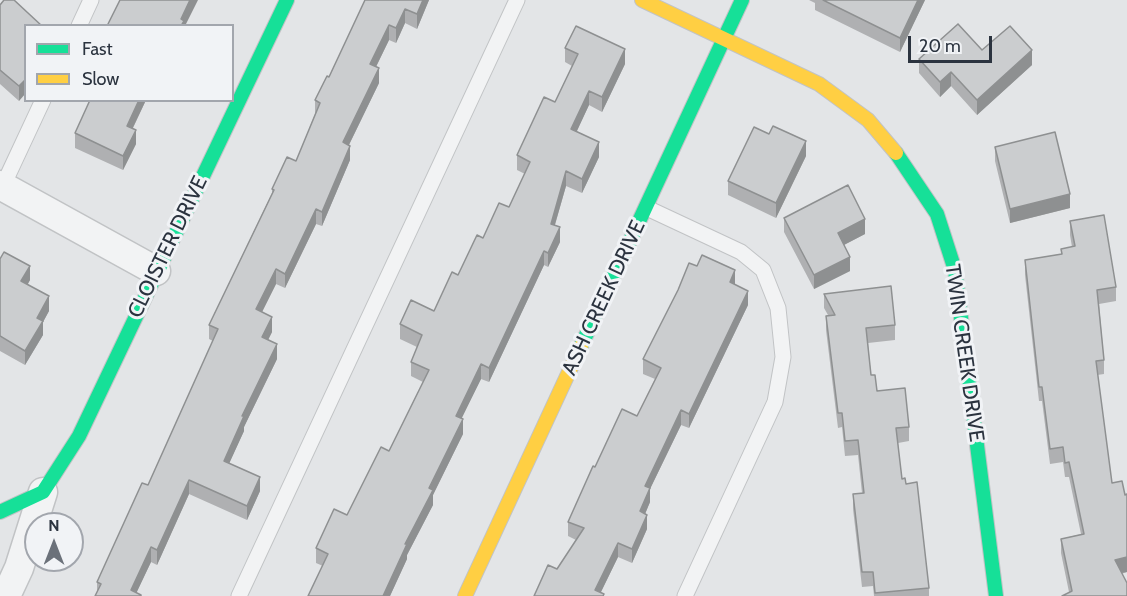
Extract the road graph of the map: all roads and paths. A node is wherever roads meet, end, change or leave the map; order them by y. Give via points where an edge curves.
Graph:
1 (91, 0) edge
2 (287, 0) edge
3 (518, 0) edge
4 (642, 0) edge
5 (742, 0) edge
6 (80, 24) edge
7 (723, 39) junction
8 (42, 102) edge
9 (1, 188) edge
10 (647, 208) junction
11 (156, 271) junction
12 (44, 492) junction
13 (0, 512) edge
14 (6, 596) edge
15 (239, 596) edge
16 (465, 596) edge
17 (685, 596) edge
18 (996, 596) edge

1 - 6 lane
2 - 11 street, CLOISTER DRIVE
3 - 15 lane
4 - 7 street, TWIN CREEK DRIVE
5 - 7 street, ASH CREEK DRIVE
7 - 10 street, ASH CREEK DRIVE
7 - 18 street, TWIN CREEK DRIVE via 819,84 868,120 899,156 937,214 955,270
8 - 9 lane
9 - 11 street
10 - 16 street, ASH CREEK DRIVE
10 - 17 lane via 741,252 763,270 778,308 783,357 775,402
11 - 12 street, CLOISTER DRIVE via 79,436
12 - 13 street
12 - 14 street, CLOISTER DRIVE

